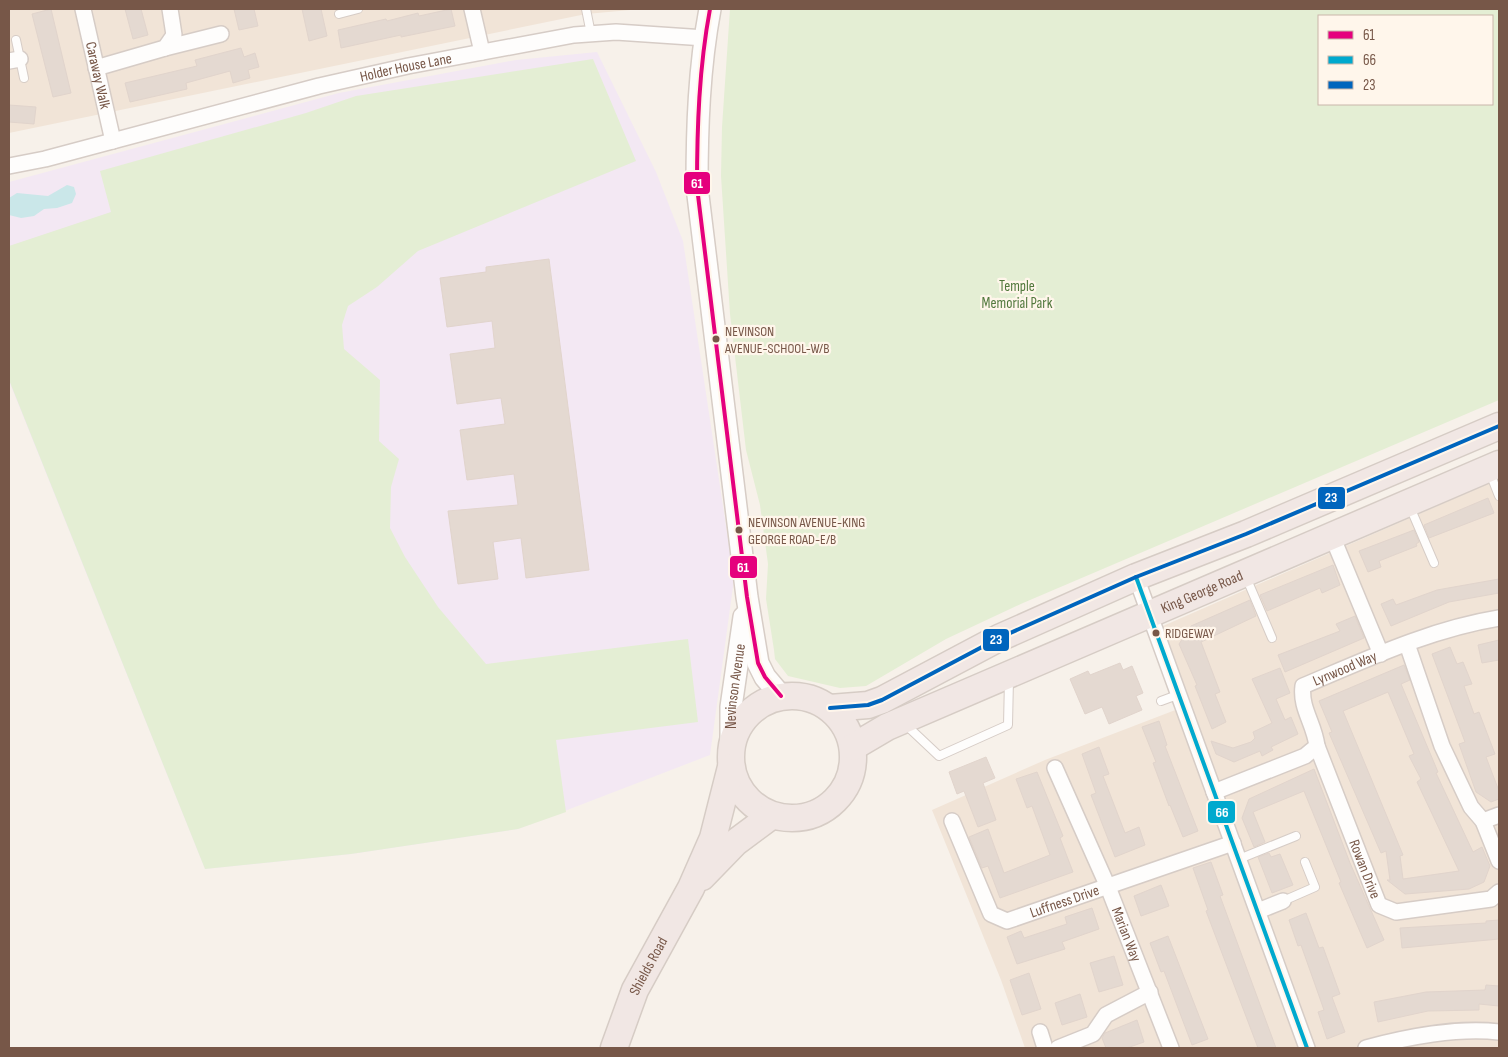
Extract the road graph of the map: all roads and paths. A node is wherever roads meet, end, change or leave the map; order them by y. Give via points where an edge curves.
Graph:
1 (83, 9) edge
2 (170, 9) edge
3 (358, 9) edge
4 (472, 9) edge
5 (586, 9) edge
6 (710, 9) edge
7 (339, 14) dead end
8 (222, 34) dead end
9 (591, 34) junction
10 (705, 38) junction
11 (16, 40) dead end
12 (165, 48) junction
13 (482, 52) junction
14 (14, 60) edge
15 (96, 68) junction
16 (24, 78) dead end
17 (113, 141) junction
18 (9, 166) edge
19 (1499, 426) edge
20 (1494, 466) edge
21 (1499, 496) edge
22 (1408, 503) junction
23 (1332, 536) junction
24 (1434, 563) dead end
25 (1244, 573) junction
26 (1136, 577) junction
27 (747, 598) junction
28 (1150, 613) junction
29 (1499, 618) edge
30 (1272, 638) dead end
31 (1407, 644) junction
32 (1381, 654) junction
33 (1009, 674) junction
34 (1180, 694) junction
35 (781, 696) junction
36 (1161, 701) dead end
37 (830, 708) junction
38 (902, 721) junction
39 (1317, 746) junction
40 (853, 748) junction
41 (731, 756) junction
42 (1055, 768) dead end
43 (1214, 792) junction
44 (1499, 815) edge
45 (771, 816) junction
46 (952, 821) dead end
47 (1483, 822) junction
48 (1296, 836) dead end
49 (1233, 843) junction
50 (1239, 859) junction
51 (1499, 861) edge
52 (1305, 862) dead end
53 (1108, 886) junction
54 (691, 888) junction
55 (1499, 892) edge
56 (1283, 901) joint
57 (1258, 911) junction
58 (1150, 992) junction
59 (1040, 1032) dead end
60 (1499, 1032) edge
61 (614, 1048) edge
62 (1045, 1048) edge
63 (1058, 1048) edge
64 (1171, 1048) edge
65 (1307, 1048) edge
66 (1366, 1048) edge

1 - 15 street, Caraway Walk
2 - 12 street via 174,36
3 - 7 lane
4 - 13 street
5 - 9 lane
6 - 10 street, Nevinson Avenue
8 - 12 street
9 - 10 street, Holder House Lane via 616,32
9 - 13 street, Holder House Lane
10 - 27 street, Nevinson Avenue via 697,126 697,187
11 - 14 lane
12 - 15 street
13 - 17 street, Holder House Lane via 319,86
14 - 16 lane
15 - 17 street, Caraway Walk
17 - 18 street, Holder House Lane
19 - 26 highway via 1246,534
20 - 21 lane
20 - 22 highway, King George Road
22 - 23 highway, King George Road
22 - 24 lane
23 - 25 highway, King George Road
23 - 32 street
25 - 28 highway, King George Road
25 - 30 lane
26 - 28 street
26 - 37 highway via 999,638 882,700 868,705
27 - 35 street, Nevinson Avenue via 758,663 764,676
27 - 41 street, Nevinson Avenue via 731,708
28 - 33 highway, King George Road
28 - 34 street
29 - 31 street, Lynwood Way via 1464,624
31 - 32 street, Lynwood Way
31 - 47 street via 1442,746 1471,807
32 - 39 street, Lynwood Way via 1303,686 1301,700 1315,731
33 - 38 highway, King George Road
33 - 38 lane via 1008,725 939,756
34 - 36 lane
34 - 43 street
35 - 37 highway via 815,700
35 - 41 highway via 748,713 737,728
37 - 40 highway via 841,719
38 - 40 highway, King George Road
39 - 43 street via 1305,756
39 - 55 street, Rowan Drive via 1379,905 1396,912 1491,899
40 - 45 highway via 853,769 845,789 831,805 813,816 792,819
41 - 45 highway via 736,783 744,797
41 - 54 highway, Shields Road via 712,838
42 - 53 street, Marian Way
43 - 49 street
44 - 47 street
45 - 54 highway, Shields Road via 736,842
46 - 53 street, Luffness Drive via 991,914 1007,921
47 - 51 street
48 - 50 lane
49 - 50 street
49 - 53 street, Luffness Drive
50 - 57 street
52 - 56 lane via 1316,887
53 - 58 street, Marian Way
54 - 61 highway, Shields Road via 635,990
56 - 57 street
57 - 65 street
58 - 63 street via 1106,1015 1093,1034
58 - 64 street, Marian Way
59 - 62 street
60 - 66 street via 1429,1035

